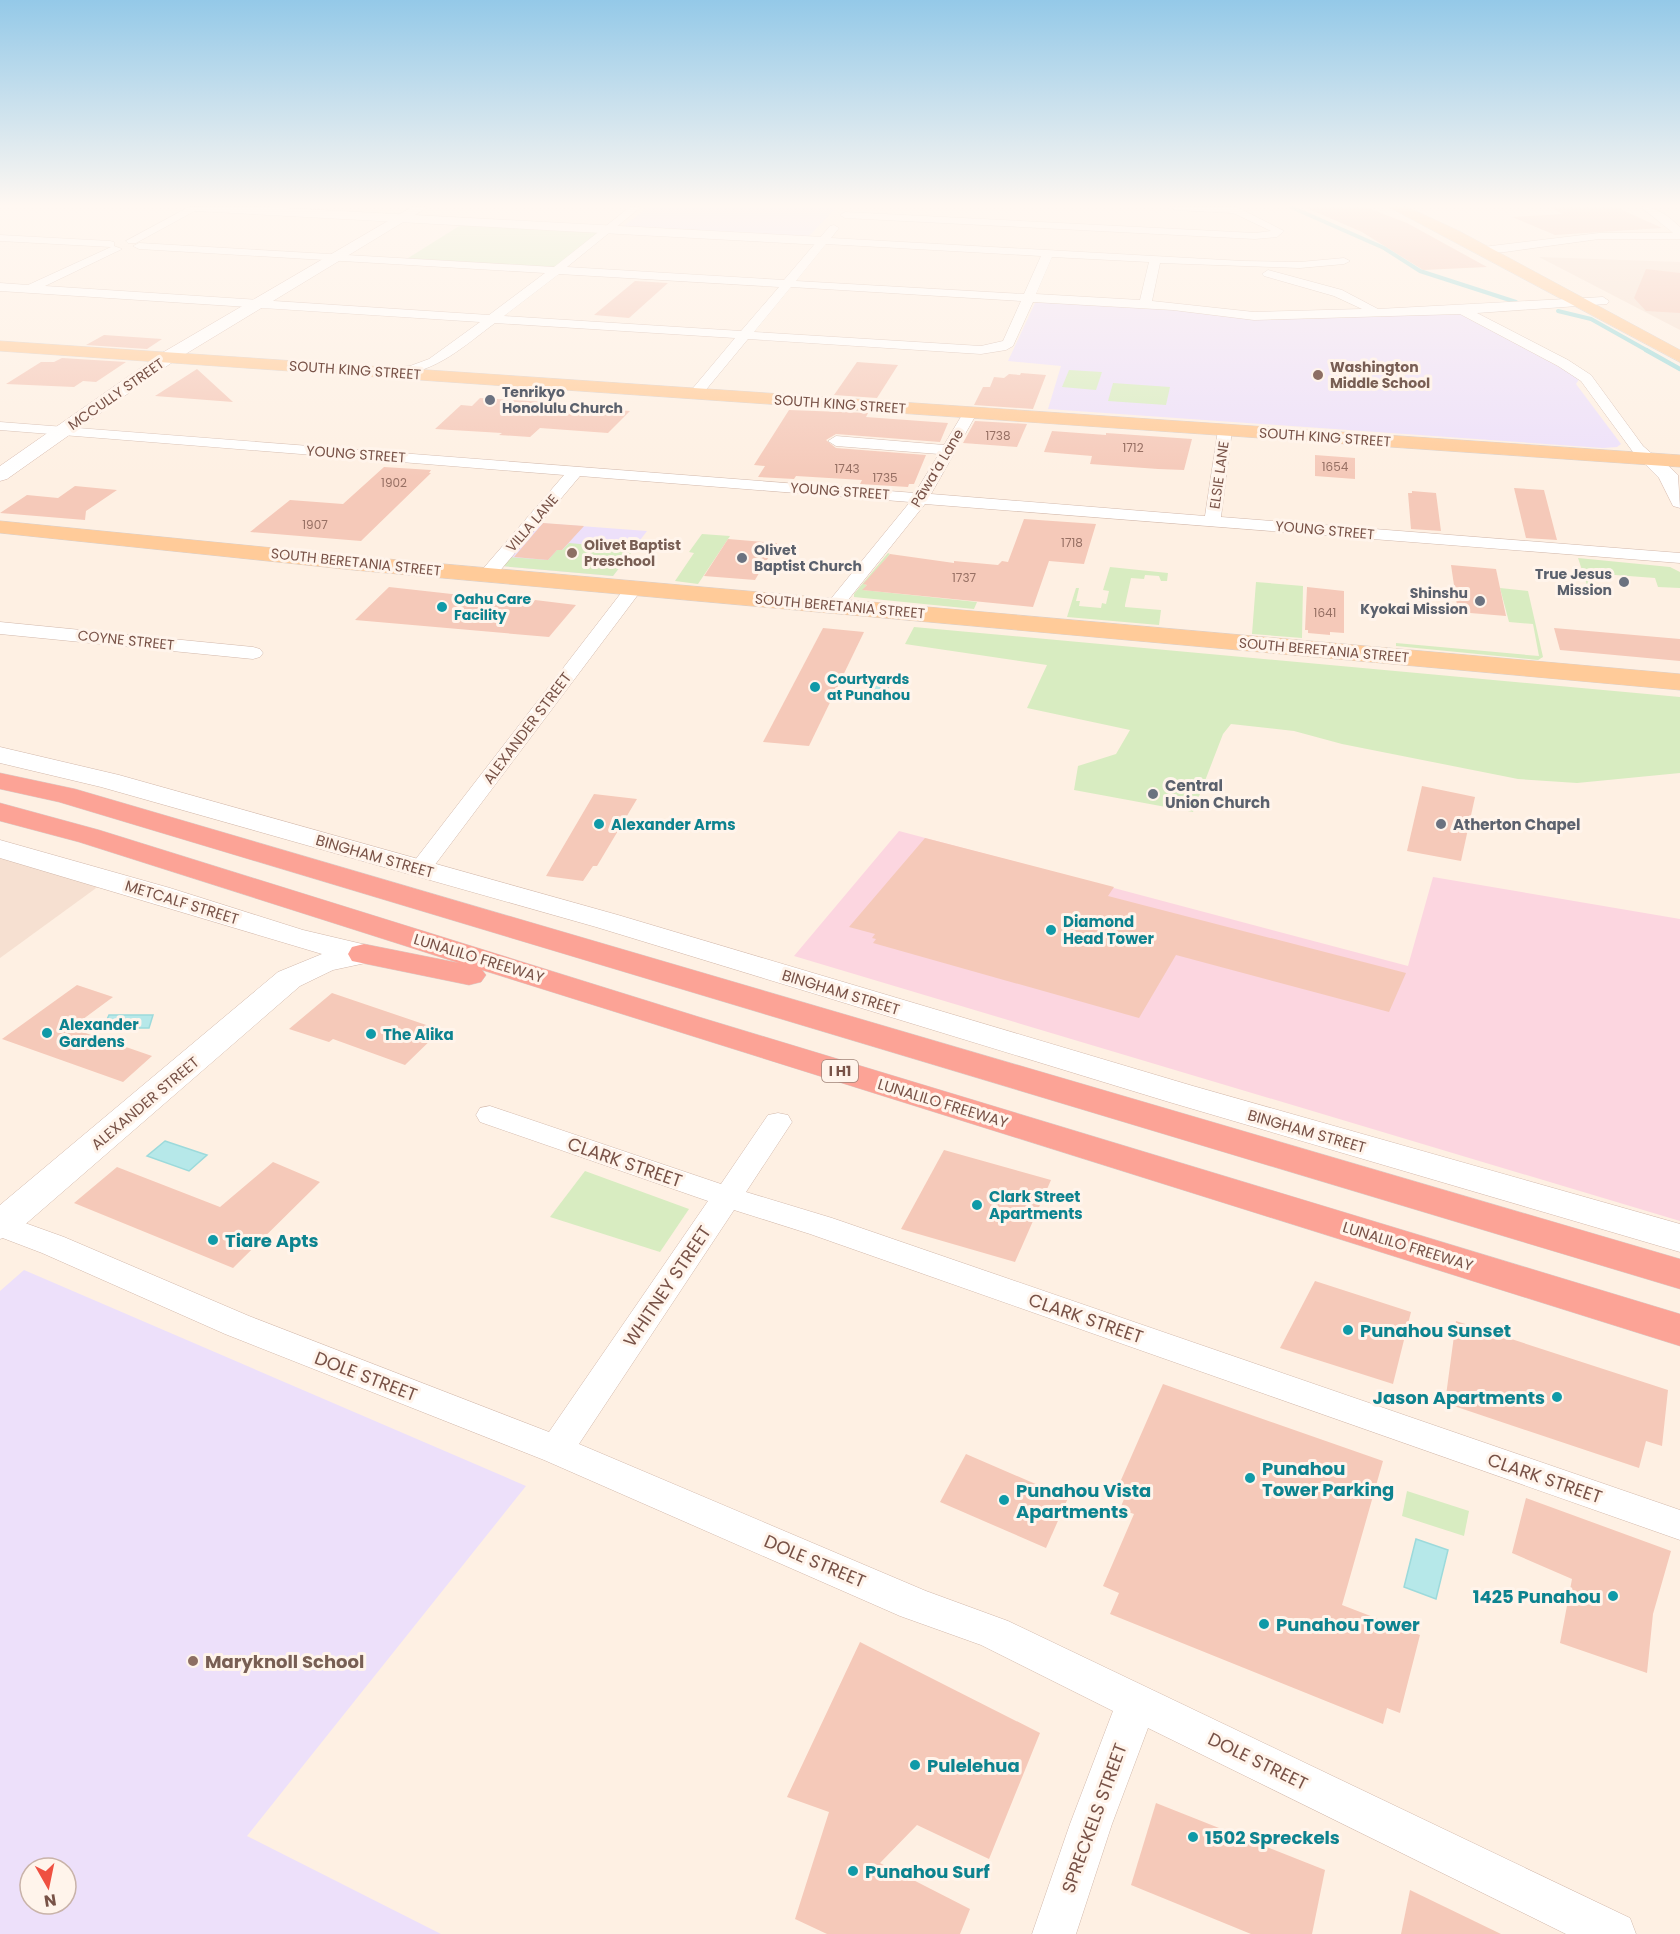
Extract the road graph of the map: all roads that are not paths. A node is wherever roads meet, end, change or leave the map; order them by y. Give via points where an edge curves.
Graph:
1 (165, 297) edge
2 (268, 297) edge
3 (522, 297) edge
4 (775, 297) edge
5 (1014, 297) edge
6 (1146, 297) edge
7 (1347, 297) edge
8 (1571, 297) edge
9 (1596, 297) edge
10 (1028, 298) junction
11 (1603, 301) junction
12 (258, 303) junction
13 (1582, 303) junction
14 (1145, 304) junction
15 (1461, 310) junction
16 (1377, 312) junction
17 (494, 319) junction
18 (743, 335) junction
19 (1680, 342) edge
20 (0, 346) edge
21 (168, 357) junction
22 (1680, 357) edge
23 (382, 372) junction
24 (695, 394) junction
25 (970, 412) junction
26 (0, 426) edge
27 (1225, 430) junction
28 (64, 431) junction
29 (836, 441) dead end
30 (948, 450) junction
31 (1650, 459) junction
32 (1680, 461) edge
33 (576, 471) junction
34 (0, 475) edge
35 (920, 497) junction
36 (1680, 502) edge
37 (1212, 521) junction
38 (4, 528) edge
39 (1680, 558) edge
40 (487, 575) junction
41 (634, 588) junction
42 (834, 606) junction
43 (0, 628) edge
44 (253, 653) dead end
45 (1680, 682) edge
46 (0, 755) edge
47 (0, 781) edge
48 (0, 812) edge
49 (0, 849) edge
50 (420, 869) junction
51 (292, 937) junction
52 (364, 954) junction
53 (289, 979) junction
54 (687, 1024) junction
55 (490, 1115) dead end
56 (778, 1122) dead end
57 (728, 1197) junction
58 (0, 1225) edge
59 (1680, 1238) edge
60 (1680, 1274) edge
61 (1680, 1330) edge
62 (556, 1450) junction
63 (1680, 1525) edge
64 (1137, 1702) junction
65 (1053, 1934) edge
66 (1614, 1934) edge

1 - 12 street
2 - 12 main road, MCCULLY STREET
3 - 17 street
4 - 18 street
5 - 10 street
6 - 14 street
7 - 16 street
8 - 13 main road
9 - 11 main road
10 - 14 street
10 - 18 street via 1008,343 993,349
11 - 13 street
11 - 19 main road
12 - 17 street
12 - 21 main road, MCCULLY STREET
13 - 15 street
13 - 22 main road
14 - 16 street via 1246,316
15 - 16 street
15 - 31 street via 1586,378 1638,449
17 - 18 street
17 - 23 street via 430,364
18 - 24 street
20 - 21 main road, SOUTH KING STREET
21 - 23 main road, SOUTH KING STREET
21 - 28 main road, MCCULLY STREET
23 - 24 main road, SOUTH KING STREET
24 - 25 main road, SOUTH KING STREET
25 - 27 main road, SOUTH KING STREET
25 - 30 street, Pāwaʻa Lane
26 - 28 street, YOUNG STREET
27 - 31 main road, SOUTH KING STREET
27 - 37 street, ELSIE LANE
28 - 33 street, YOUNG STREET
28 - 34 main road, MCCULLY STREET
29 - 30 street
30 - 35 street, Pāwaʻa Lane
31 - 32 main road, SOUTH KING STREET
31 - 36 main road via 1668,475
33 - 35 street, YOUNG STREET
33 - 40 street, VILLA LANE
35 - 37 street, YOUNG STREET
35 - 42 street, Pāwaʻa Lane
37 - 39 street, YOUNG STREET
38 - 40 main road, SOUTH BERETANIA STREET
40 - 41 main road, SOUTH BERETANIA STREET
41 - 42 main road, SOUTH BERETANIA STREET
41 - 50 street, ALEXANDER STREET
42 - 45 main road, SOUTH BERETANIA STREET
43 - 44 street, COYNE STREET
46 - 50 street, BINGHAM STREET via 109,781
47 - 60 highway via 65,795
48 - 54 highway, LUNALILO FREEWAY / I H1 via 100,839
49 - 51 street, METCALF STREET
50 - 59 street, BINGHAM STREET
51 - 52 street, METCALF STREET
51 - 53 street via 294,952
52 - 53 street, ALEXANDER STREET via 323,963
52 - 54 highway
53 - 58 street, ALEXANDER STREET
54 - 61 highway, LUNALILO FREEWAY / I H1
55 - 57 street, CLARK STREET
56 - 57 street, WHITNEY STREET
57 - 62 street, WHITNEY STREET
57 - 63 street, CLARK STREET
58 - 62 street, DOLE STREET via 237,1325
62 - 64 street, DOLE STREET via 914,1604 994,1634
64 - 65 street, SPRECKELS STREET
64 - 66 street, DOLE STREET

